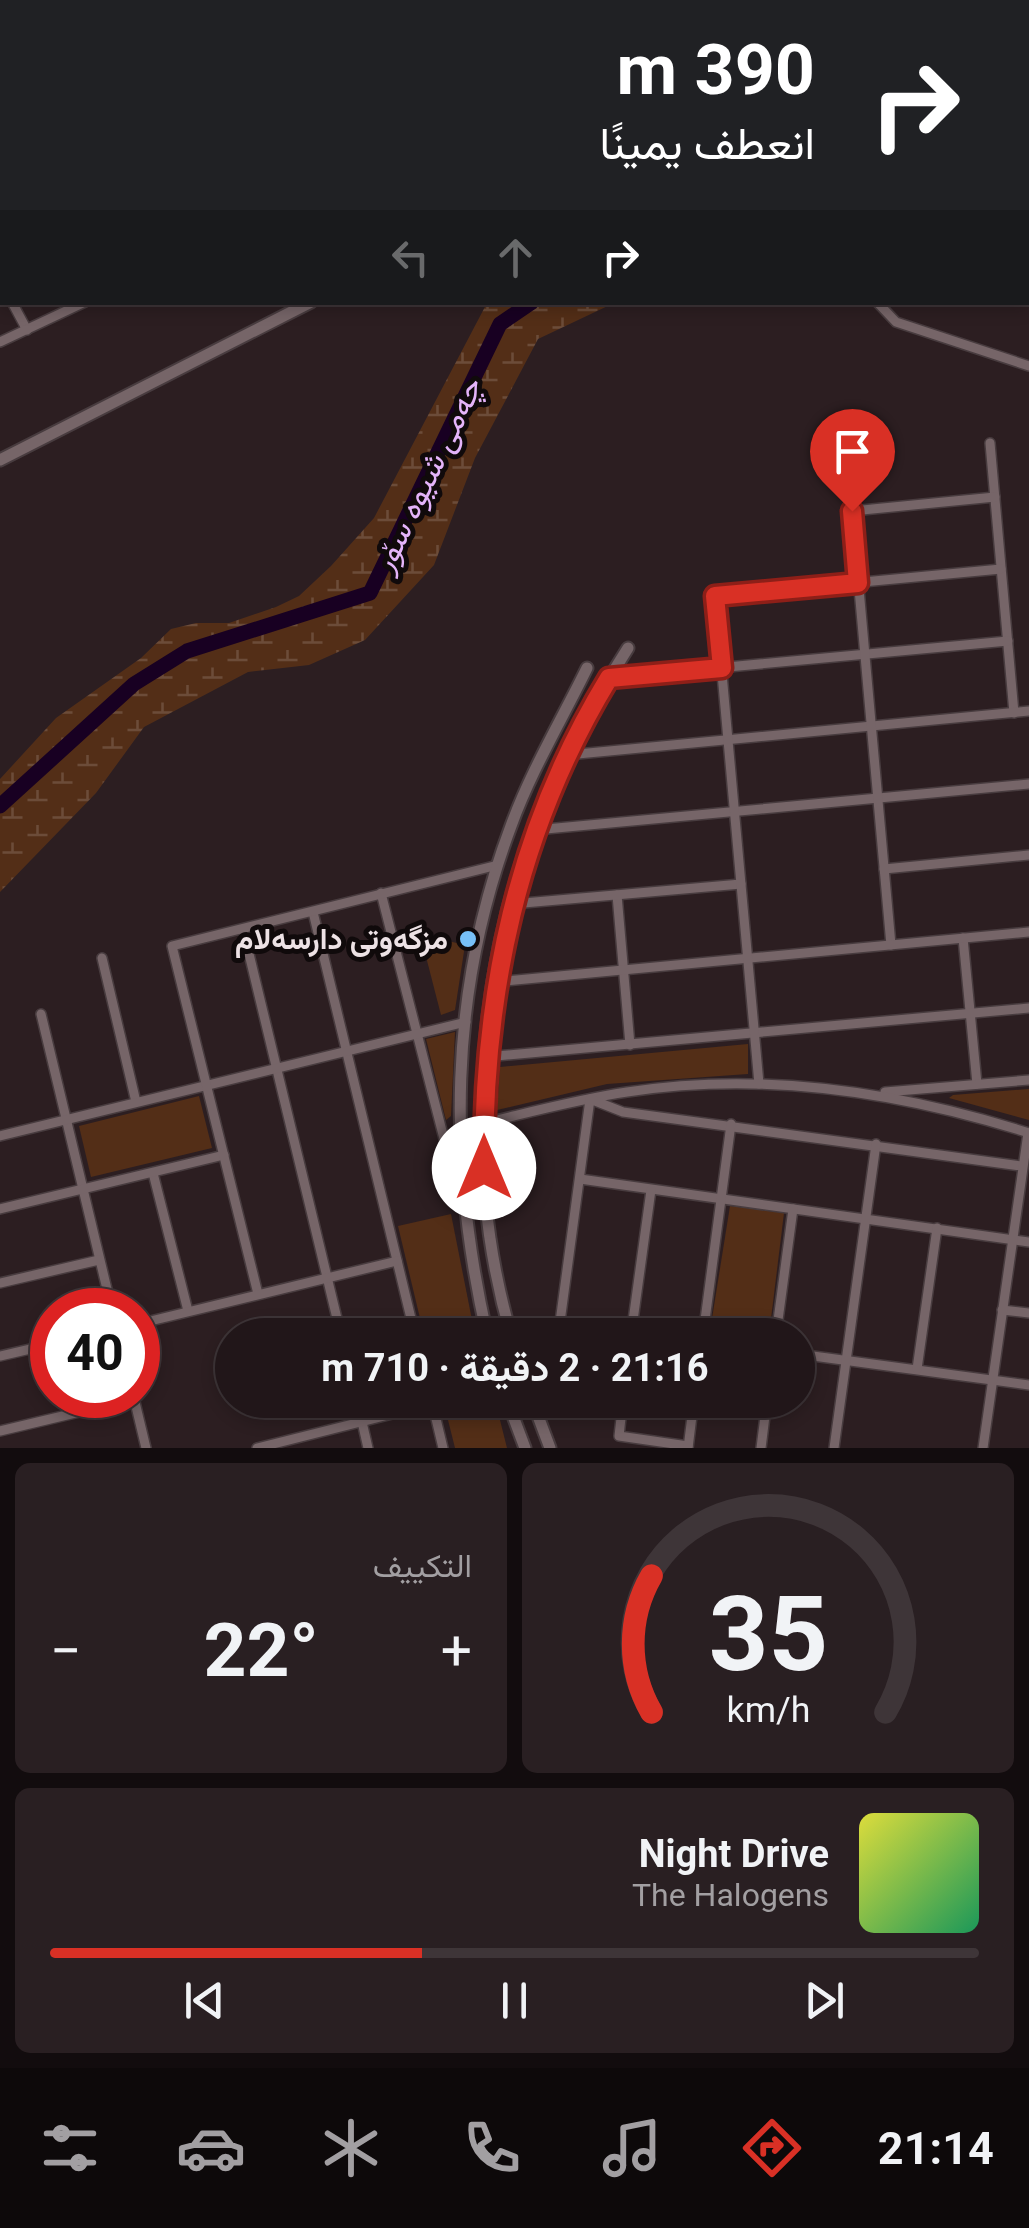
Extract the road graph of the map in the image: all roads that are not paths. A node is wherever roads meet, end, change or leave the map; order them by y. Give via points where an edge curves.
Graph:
1 (14, 305) edge
2 (79, 305) edge
3 (306, 305) edge
4 (881, 305) edge
5 (27, 330) junction
6 (0, 342) edge
7 (1029, 366) edge
8 (990, 443) dead end
9 (0, 460) edge
10 (995, 498) junction
11 (1001, 570) junction
12 (858, 583) junction
13 (1008, 641) junction
14 (628, 648) dead end
15 (865, 654) junction
16 (587, 668) dead end
17 (722, 668) junction
18 (609, 678) junction
19 (571, 700) junction
20 (591, 708) junction
21 (1029, 711) edge
22 (1014, 713) junction
23 (871, 726) junction
24 (728, 740) junction
25 (567, 755) junction
26 (1029, 784) edge
27 (878, 798) junction
28 (734, 812) junction
29 (534, 830) junction
30 (1029, 855) edge
31 (498, 865) junction
32 (884, 869) junction
33 (741, 884) junction
34 (382, 892) junction
35 (617, 895) junction
36 (512, 904) junction
37 (313, 912) junction
38 (242, 929) junction
39 (1029, 932) edge
40 (963, 938) junction
41 (479, 943) junction
42 (891, 944) junction
43 (501, 948) junction
44 (102, 958) dead end
45 (748, 958) junction
46 (624, 970) junction
47 (495, 982) junction
48 (1029, 1008) edge
49 (970, 1013) junction
50 (41, 1014) dead end
51 (466, 1022) junction
52 (754, 1032) junction
53 (416, 1033) junction
54 (630, 1044) junction
55 (346, 1051) junction
56 (486, 1057) junction
57 (276, 1068) junction
58 (1029, 1080) edge
59 (759, 1084) junction
60 (977, 1084) junction
61 (206, 1085) junction
62 (868, 1094) junction
63 (136, 1102) junction
64 (66, 1119) junction
65 (484, 1123) junction
66 (731, 1124) junction
67 (1029, 1133) edge
68 (0, 1136) edge
69 (876, 1144) junction
70 (224, 1155) junction
71 (1022, 1166) junction
72 (153, 1173) junction
73 (580, 1180) junction
74 (84, 1189) junction
75 (651, 1190) junction
76 (722, 1199) junction
77 (462, 1209) junction
78 (0, 1210) edge
79 (793, 1210) junction
80 (864, 1219) junction
81 (936, 1228) junction
82 (1011, 1239) junction
83 (1029, 1242) edge
84 (99, 1260) junction
85 (397, 1261) junction
86 (328, 1278) junction
87 (0, 1283) edge
88 (106, 1288) edge
89 (258, 1294) junction
90 (1002, 1310) junction
91 (188, 1311) junction
92 (1029, 1313) edge
93 (160, 1318) edge
94 (337, 1318) edge
95 (411, 1318) edge
96 (484, 1318) edge
97 (508, 1318) edge
98 (561, 1318) edge
99 (633, 1318) edge
100 (706, 1318) edge
101 (778, 1318) edge
102 (30, 1349) edge
103 (0, 1356) edge
104 (815, 1356) edge
105 (845, 1360) junction
106 (918, 1369) junction
107 (992, 1380) junction
108 (1029, 1385) edge
109 (51, 1418) edge
110 (139, 1418) edge
111 (361, 1418) edge
112 (373, 1418) edge
113 (436, 1418) edge
114 (513, 1418) edge
115 (539, 1418) edge
116 (621, 1418) edge
117 (692, 1418) edge
118 (765, 1418) edge
119 (362, 1421) junction
120 (0, 1431) edge
121 (294, 1444) edge
122 (688, 1447) edge
123 (146, 1448) edge
124 (257, 1448) edge
125 (368, 1448) edge
126 (443, 1448) edge
127 (525, 1448) edge
128 (550, 1448) edge
129 (761, 1448) edge
130 (834, 1448) edge
131 (983, 1448) edge

1 - 5 street
2 - 5 street
3 - 9 street
4 - 7 street via 896,322
5 - 6 street
8 - 10 street
10 - 11 street
10 - 12 street via 852,511
11 - 12 street
11 - 13 street
12 - 15 street
12 - 17 street via 715,596
13 - 15 street
13 - 22 street
14 - 18 street
15 - 17 street
15 - 23 street
16 - 19 street
17 - 18 street
17 - 24 street
18 - 20 street
19 - 20 street
19 - 31 street via 531,778
20 - 25 street
21 - 22 street
22 - 23 street
23 - 24 street
23 - 27 street
24 - 25 street
24 - 28 street
25 - 29 street
26 - 27 street
27 - 28 street
27 - 32 street
28 - 29 street
28 - 33 street
29 - 36 street
30 - 32 street
31 - 34 street
31 - 41 street
32 - 42 street
33 - 35 street
33 - 45 street
34 - 37 street
34 - 53 street
35 - 36 street
35 - 46 street
36 - 43 street
37 - 38 street
37 - 55 street
38 - 57 street
38 - 61 street via 172,946
39 - 40 street
40 - 42 street
40 - 49 street
41 - 43 street
41 - 51 street
42 - 45 street
43 - 47 street
44 - 63 street
45 - 46 street
45 - 52 street
46 - 47 street
46 - 54 street
47 - 56 street
48 - 49 street
49 - 52 street
49 - 60 street
50 - 64 street
51 - 53 street
51 - 77 street via 458,1123
52 - 54 street
52 - 59 street
53 - 55 street
53 - 77 street
54 - 56 street
55 - 57 street
55 - 85 street
56 - 65 street
57 - 61 street
57 - 86 street
58 - 60 street
59 - 62 street
59 - 65 street via 629,1092
60 - 62 street
61 - 63 street
61 - 70 street
62 - 67 street
63 - 64 street
64 - 68 street
64 - 74 street
65 - 97 street via 487,1208
66 - 69 street
66 - 73 street via 622,1112 590,1099
66 - 76 street
67 - 71 street
69 - 71 street
69 - 80 street
70 - 72 street
70 - 89 street
71 - 82 street
72 - 74 street
72 - 91 street
73 - 75 street
73 - 98 street
74 - 78 street
74 - 84 street
75 - 76 street
75 - 99 street
76 - 79 street
76 - 100 street
77 - 96 street
79 - 80 street
79 - 101 street
80 - 81 street
80 - 105 street
81 - 82 street
81 - 106 street
82 - 83 street
82 - 90 street
84 - 87 street
84 - 88 street
85 - 86 street
85 - 95 street
86 - 89 street
86 - 94 street
89 - 91 street
90 - 92 street
90 - 107 street
91 - 93 street
102 - 103 street
104 - 105 street
105 - 106 street
105 - 130 street
106 - 107 street
107 - 108 street
107 - 131 street
109 - 120 street
110 - 123 street
111 - 119 street
112 - 119 street
113 - 126 street
114 - 127 street
115 - 128 street
116 - 122 street via 619,1436
117 - 122 street
118 - 129 street
119 - 121 street
119 - 125 street
121 - 124 street

